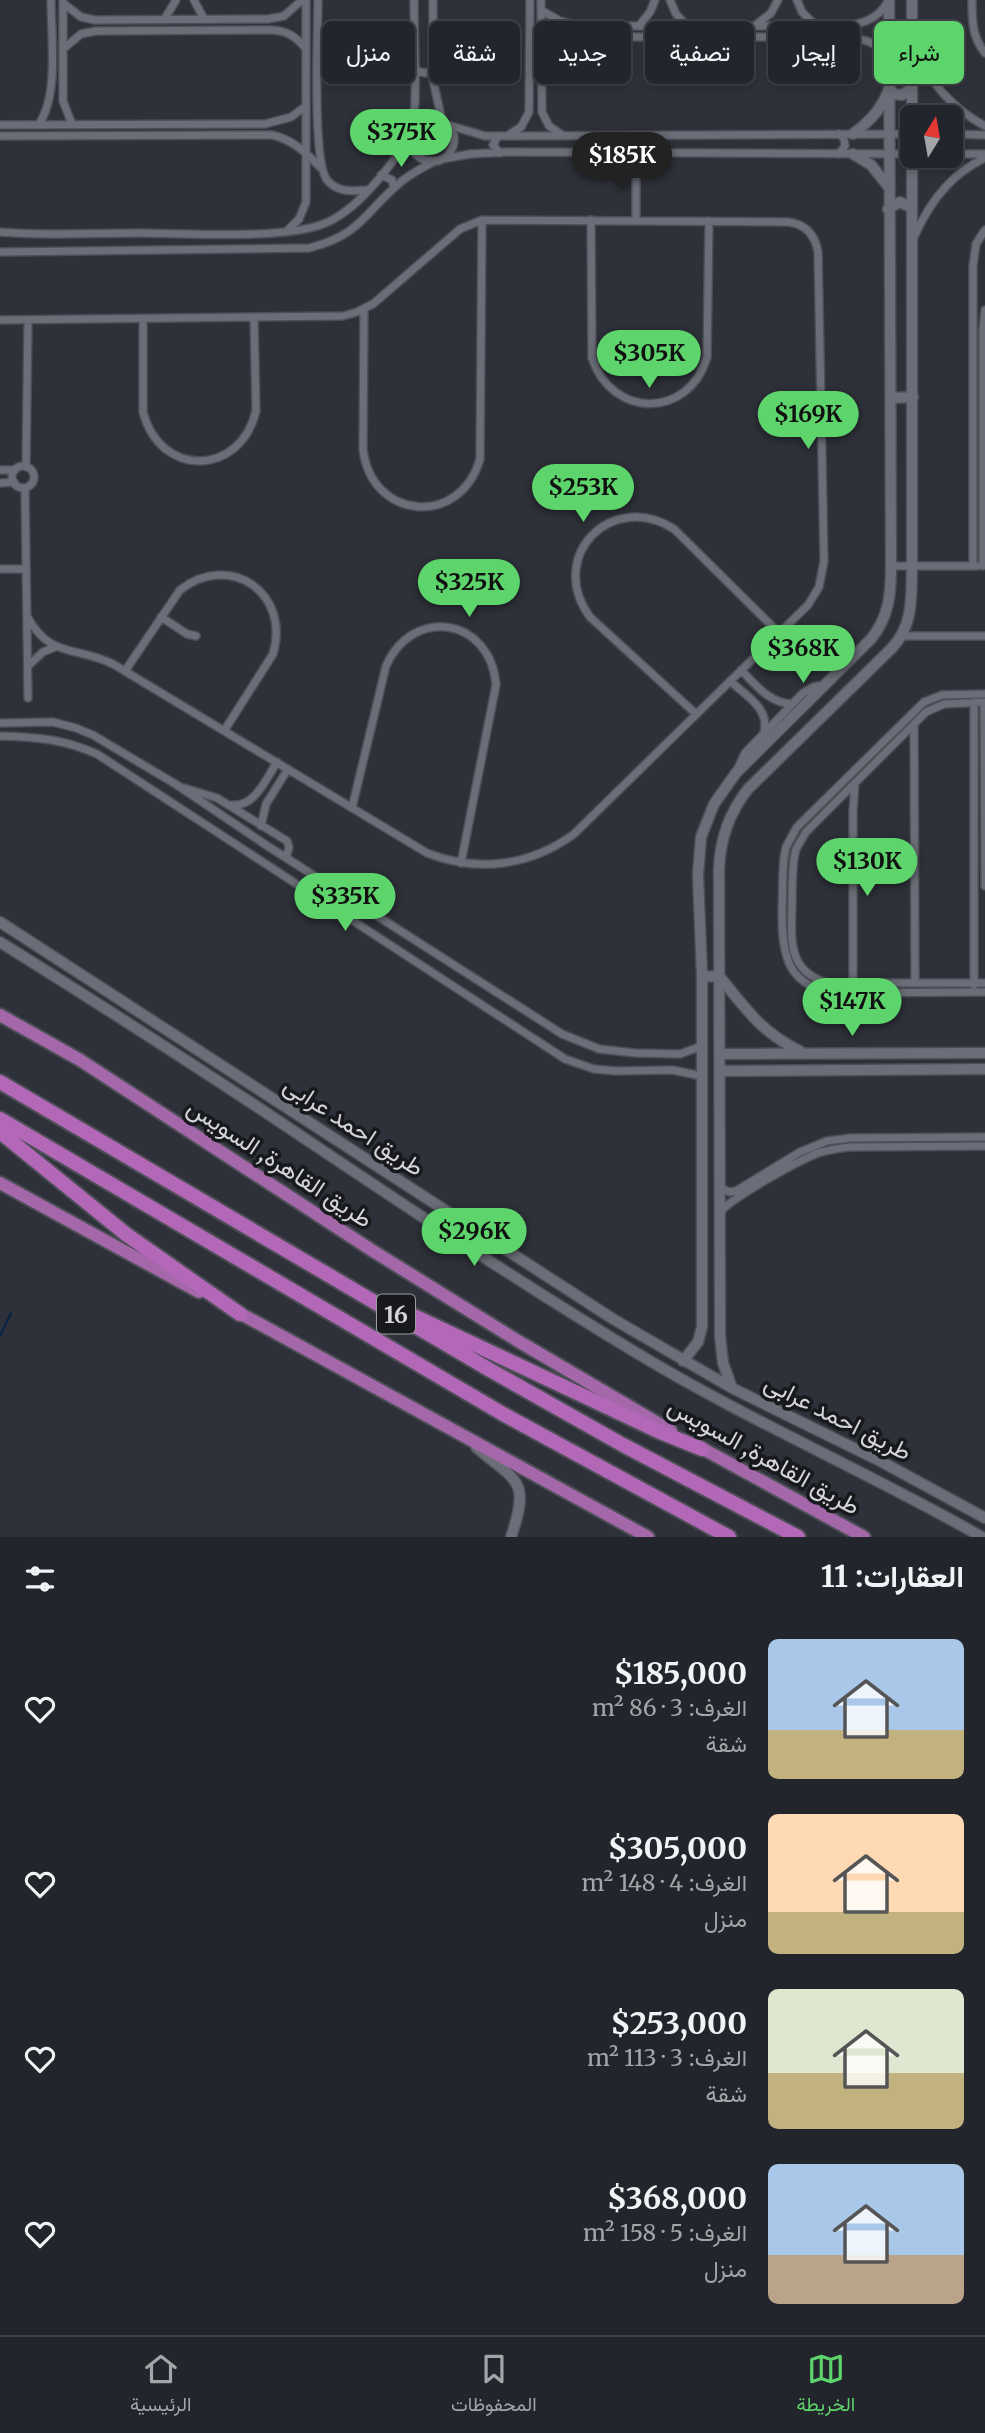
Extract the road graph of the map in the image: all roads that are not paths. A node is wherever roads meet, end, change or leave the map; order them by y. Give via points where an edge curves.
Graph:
1 (51, 0) edge
2 (176, 0) edge
3 (194, 0) edge
4 (304, 0) edge
5 (318, 0) edge
6 (414, 0) edge
7 (433, 0) edge
8 (530, 0) edge
9 (541, 0) edge
10 (655, 0) edge
11 (670, 0) edge
12 (778, 0) edge
13 (797, 0) edge
14 (888, 0) edge
15 (912, 0) edge
16 (972, 0) edge
17 (63, 1) edge
18 (541, 10) junction
19 (204, 19) junction
20 (268, 19) junction
21 (102, 20) junction
22 (164, 20) junction
23 (414, 21) edge
24 (433, 21) edge
25 (541, 21) edge
26 (564, 21) edge
27 (683, 21) edge
28 (811, 21) edge
29 (888, 21) edge
30 (912, 21) edge
31 (860, 24) edge
32 (631, 26) edge
33 (639, 26) junction
34 (645, 26) edge
35 (754, 26) joint
36 (768, 26) edge
37 (103, 30) junction
38 (269, 30) junction
39 (631, 37) edge
40 (768, 37) edge
41 (63, 49) junction
42 (306, 49) junction
43 (985, 53) edge
44 (414, 84) edge
45 (434, 84) edge
46 (541, 84) edge
47 (889, 84) edge
48 (912, 84) edge
49 (934, 84) edge
50 (912, 88) junction
51 (889, 89) junction
52 (51, 92) junction
53 (63, 92) junction
54 (530, 96) junction
55 (541, 96) junction
56 (912, 105) edge
57 (306, 106) junction
58 (272, 123) junction
59 (445, 123) junction
60 (39, 124) junction
61 (72, 124) junction
62 (114, 124) junction
63 (0, 125) edge
64 (985, 126) edge
65 (412, 133) junction
66 (839, 134) junction
67 (853, 134) junction
68 (900, 134) edge
69 (963, 134) edge
70 (114, 135) junction
71 (272, 135) junction
72 (715, 135) junction
73 (888, 135) junction
74 (985, 135) edge
75 (0, 136) edge
76 (498, 136) junction
77 (507, 136) junction
78 (563, 136) junction
79 (306, 153) junction
80 (500, 153) junction
81 (636, 153) junction
82 (715, 153) junction
83 (839, 154) junction
84 (853, 154) junction
85 (888, 155) junction
86 (900, 155) edge
87 (963, 155) edge
88 (985, 156) edge
89 (439, 160) junction
90 (321, 168) junction
91 (912, 168) edge
92 (381, 175) junction
93 (888, 187) junction
94 (394, 188) junction
95 (368, 189) junction
96 (912, 208) junction
97 (888, 209) junction
98 (482, 220) junction
99 (590, 220) junction
100 (636, 221) junction
101 (709, 221) junction
102 (985, 230) edge
103 (0, 232) edge
104 (286, 232) junction
105 (118, 233) junction
106 (235, 233) junction
107 (26, 234) junction
108 (912, 241) junction
109 (26, 250) junction
110 (118, 250) junction
111 (235, 250) junction
112 (0, 251) edge
113 (364, 309) junction
114 (985, 310) edge
115 (254, 318) junction
116 (143, 319) junction
117 (0, 320) edge
118 (28, 320) junction
119 (913, 397) junction
120 (891, 398) junction
121 (26, 467) junction
122 (0, 470) edge
123 (15, 470) junction
124 (14, 482) junction
125 (0, 483) edge
126 (25, 488) junction
127 (973, 505) junction
128 (984, 505) edge
129 (891, 566) junction
130 (912, 566) junction
131 (974, 566) junction
132 (984, 566) edge
133 (0, 569) edge
134 (26, 569) junction
135 (27, 616) junction
136 (161, 617) junction
137 (779, 633) junction
138 (196, 636) dead end
139 (902, 636) junction
140 (985, 636) edge
141 (55, 647) junction
142 (28, 666) junction
143 (741, 670) junction
144 (125, 671) junction
145 (730, 681) junction
146 (825, 685) junction
147 (985, 694) edge
148 (28, 698) dead end
149 (770, 698) junction
150 (943, 699) junction
151 (974, 702) junction
152 (985, 702) edge
153 (792, 704) junction
154 (806, 704) junction
155 (760, 708) junction
156 (696, 715) junction
157 (821, 716) junction
158 (0, 723) edge
159 (914, 724) junction
160 (224, 731) junction
161 (763, 733) junction
162 (0, 736) edge
163 (108, 744) junction
164 (870, 755) junction
165 (104, 760) junction
166 (877, 761) junction
167 (277, 762) junction
168 (861, 764) junction
169 (288, 769) junction
170 (868, 770) junction
171 (736, 773) junction
172 (855, 783) junction
173 (177, 785) junction
174 (253, 797) junction
175 (838, 800) junction
176 (229, 804) junction
177 (266, 804) junction
178 (352, 808) junction
179 (853, 813) junction
180 (261, 826) junction
181 (286, 858) junction
182 (461, 863) junction
183 (974, 879) junction
184 (985, 882) edge
185 (353, 900) junction
186 (343, 916) junction
187 (0, 922) edge
188 (0, 942) edge
189 (702, 976) junction
190 (720, 977) junction
191 (915, 983) junction
192 (974, 983) junction
193 (985, 983) edge
194 (853, 984) junction
195 (974, 992) junction
196 (985, 992) edge
197 (0, 1015) edge
198 (702, 1046) junction
199 (651, 1053) junction
200 (803, 1053) junction
201 (960, 1053) junction
202 (985, 1053) edge
203 (720, 1054) junction
204 (960, 1069) junction
205 (985, 1069) edge
206 (651, 1070) junction
207 (720, 1071) junction
208 (702, 1076) junction
209 (0, 1082) edge
210 (0, 1119) edge
211 (0, 1132) edge
212 (985, 1137) edge
213 (985, 1146) edge
214 (0, 1183) edge
215 (720, 1187) junction
216 (720, 1212) junction
217 (545, 1276) junction
218 (536, 1290) junction
219 (359, 1292) junction
220 (719, 1292) junction
221 (702, 1293) junction
222 (240, 1314) junction
223 (683, 1361) junction
224 (732, 1388) junction
225 (468, 1439) junction
226 (702, 1449) junction
227 (944, 1495) junction
228 (935, 1511) junction
229 (985, 1518) edge
230 (511, 1537) edge
231 (648, 1537) edge
232 (729, 1537) edge
233 (798, 1537) edge
234 (864, 1537) edge
235 (982, 1537) edge

1 - 52 street
2 - 22 street
3 - 19 street
4 - 20 street via 284,16
4 - 42 street
5 - 90 street
6 - 23 street
7 - 24 street
8 - 54 street
9 - 18 street
10 - 33 street
11 - 27 street
12 - 35 street via 771,13
13 - 28 street
14 - 29 street
14 - 31 street via 876,17
15 - 30 street
16 - 43 street via 973,29
17 - 21 street via 80,17
17 - 41 street
18 - 25 street
18 - 26 street
19 - 20 street
19 - 22 street
20 - 38 street via 274,24
21 - 22 street
21 - 37 street via 99,26
32 - 33 street
33 - 34 street
35 - 36 street
37 - 38 street
37 - 41 street via 81,34
38 - 42 street via 293,36
39 - 40 street
41 - 53 street
42 - 57 street
44 - 65 street
45 - 59 street
46 - 55 street
47 - 51 street
48 - 50 street
49 - 64 street
50 - 51 street via 902,95
50 - 56 street
51 - 67 street via 876,114
51 - 73 street
52 - 53 street via 58,96
52 - 60 street
53 - 61 street
54 - 55 street
54 - 77 street via 526,120
55 - 78 street via 545,120
57 - 58 street
57 - 79 street
58 - 62 street
58 - 71 street via 276,129
59 - 65 street via 429,118
59 - 76 street via 472,134
59 - 89 street via 454,144
60 - 61 street
60 - 63 street
61 - 62 street
62 - 70 street
65 - 89 street via 416,155
65 - 92 street
66 - 67 street
66 - 72 street
66 - 83 street via 845,146
67 - 73 street
68 - 73 street
69 - 74 street
70 - 71 street
70 - 75 street
71 - 79 street via 291,141
72 - 78 street
72 - 82 street
73 - 85 street
76 - 77 street
76 - 80 street via 493,145
77 - 78 street
79 - 90 street
79 - 104 street via 306,202 299,219
80 - 81 street
80 - 89 street
81 - 82 street
81 - 100 street
82 - 83 street
83 - 84 street
84 - 85 street
84 - 93 street via 876,170
85 - 86 street
85 - 93 street
87 - 88 street
88 - 108 street via 944,188
89 - 94 street
90 - 95 street via 340,190
91 - 96 street
92 - 94 street via 392,180
92 - 95 street
93 - 97 street
94 - 111 street via 360,224 331,242 298,250
95 - 104 street via 331,221
96 - 97 street via 900,202
96 - 108 street
97 - 120 street
98 - 99 street
98 - 113 street via 460,229
98 - 113 street via 480,459 472,479 449,501 428,507 406,505 379,488 367,470 363,449
99 - 100 street
99 - 101 street via 592,358 607,386 624,398 645,404 676,398 693,385 704,367
100 - 101 street
101 - 137 street via 793,223 807,229 817,247 824,568 812,599
102 - 127 street via 976,244 973,267
103 - 107 street
104 - 106 street
105 - 106 street
105 - 107 street
105 - 110 street
106 - 111 street
107 - 109 street via 20,241
108 - 119 street
109 - 110 street
109 - 112 street
110 - 111 street
113 - 115 street via 336,317
114 - 128 street
115 - 116 street
115 - 116 street via 253,424 226,454 202,461 173,455 146,425
116 - 118 street
117 - 118 street
118 - 121 street
119 - 120 street
119 - 130 street
120 - 129 street
121 - 123 street
121 - 126 street via 34,476
122 - 123 street
123 - 124 street
124 - 125 street
124 - 126 street
126 - 134 street
127 - 128 street
127 - 131 street
128 - 132 street
129 - 130 street
129 - 146 street via 883,623
130 - 131 street
130 - 139 street via 911,610
131 - 132 street
133 - 134 street
134 - 135 street
135 - 141 street
135 - 142 street
136 - 138 street
136 - 144 street
136 - 160 street via 180,590 212,575 247,581 272,607 277,630 273,654
137 - 143 street
137 - 156 street via 665,523 624,517 595,532 582,548 576,568 576,589 584,609
139 - 140 street
139 - 157 street
141 - 142 street
141 - 144 street via 100,658
142 - 148 street
143 - 145 street
143 - 149 street
144 - 160 street
145 - 155 street
145 - 156 street
146 - 153 street via 809,688
146 - 154 street
147 - 150 street
149 - 153 street
149 - 155 street
150 - 151 street
150 - 159 street
150 - 164 street via 925,702
151 - 152 street
151 - 183 street
152 - 184 street
153 - 161 street
154 - 157 street
154 - 171 street
155 - 161 street via 766,720
156 - 182 street via 564,841 509,863
157 - 190 street via 748,789 725,828 720,857
158 - 163 street via 61,724
159 - 166 street
159 - 191 street
160 - 167 street
161 - 171 street via 743,756
162 - 165 street via 72,743
163 - 165 street
163 - 173 street
164 - 166 street
164 - 168 street
165 - 186 street
166 - 170 street
167 - 169 street
167 - 174 street
168 - 170 street
168 - 195 street via 797,827 786,847 782,943 789,965 806,983 828,992
169 - 177 street
169 - 178 street
170 - 172 street
171 - 189 street via 714,804 701,837
172 - 175 street
172 - 179 street
173 - 176 street
173 - 181 street
174 - 176 street via 241,806
174 - 177 street
175 - 179 street
175 - 194 street via 796,849 792,942 797,961 809,975 827,983
176 - 180 street
177 - 180 street
178 - 182 street via 427,853
178 - 182 street via 391,654 408,636 430,627 467,633 491,660 496,685
179 - 194 street
180 - 181 street via 287,841
181 - 185 street
183 - 184 street
183 - 192 street
185 - 186 street
185 - 199 street via 562,1034 599,1049
186 - 206 street via 565,1059 594,1069
187 - 217 street, طريق احمد عرابى
188 - 218 street, طريق احمد عرابى
189 - 190 street
189 - 198 street
190 - 200 street via 760,1025
190 - 203 street
191 - 192 street
191 - 194 street
192 - 193 street
192 - 195 street
195 - 196 street
197 - 226 highway, طريق القاهرة, السويس / 16 via 80,1060 496,1327
198 - 199 street via 680,1054
198 - 208 street
199 - 206 street
200 - 201 street
200 - 203 street
201 - 202 street
201 - 204 street
203 - 207 street
204 - 205 street
204 - 207 street
206 - 208 street
207 - 215 street
208 - 221 street
209 - 219 highway, 16
210 - 232 highway, 16 via 503,1414
211 - 222 highway via 137,1242
212 - 215 street via 827,1141 736,1191
213 - 216 street via 850,1147 820,1153 738,1197
214 - 222 highway
215 - 216 street
216 - 220 street
217 - 218 street
217 - 223 street, طريق احمد عرابى
218 - 228 street, طريق احمد عرابى via 703,1392
219 - 226 highway
219 - 233 highway, 16 via 612,1439
220 - 221 street
220 - 224 street via 721,1354
221 - 223 street via 700,1335
222 - 225 highway
223 - 224 street, طريق احمد عرابى
224 - 227 street, طريق احمد عرابى
225 - 230 street via 517,1483 519,1506
225 - 231 highway
226 - 234 highway, طريق القاهرة, السويس / 16
227 - 228 street
227 - 229 street, طريق احمد عرابى
228 - 235 street, طريق احمد عرابى

